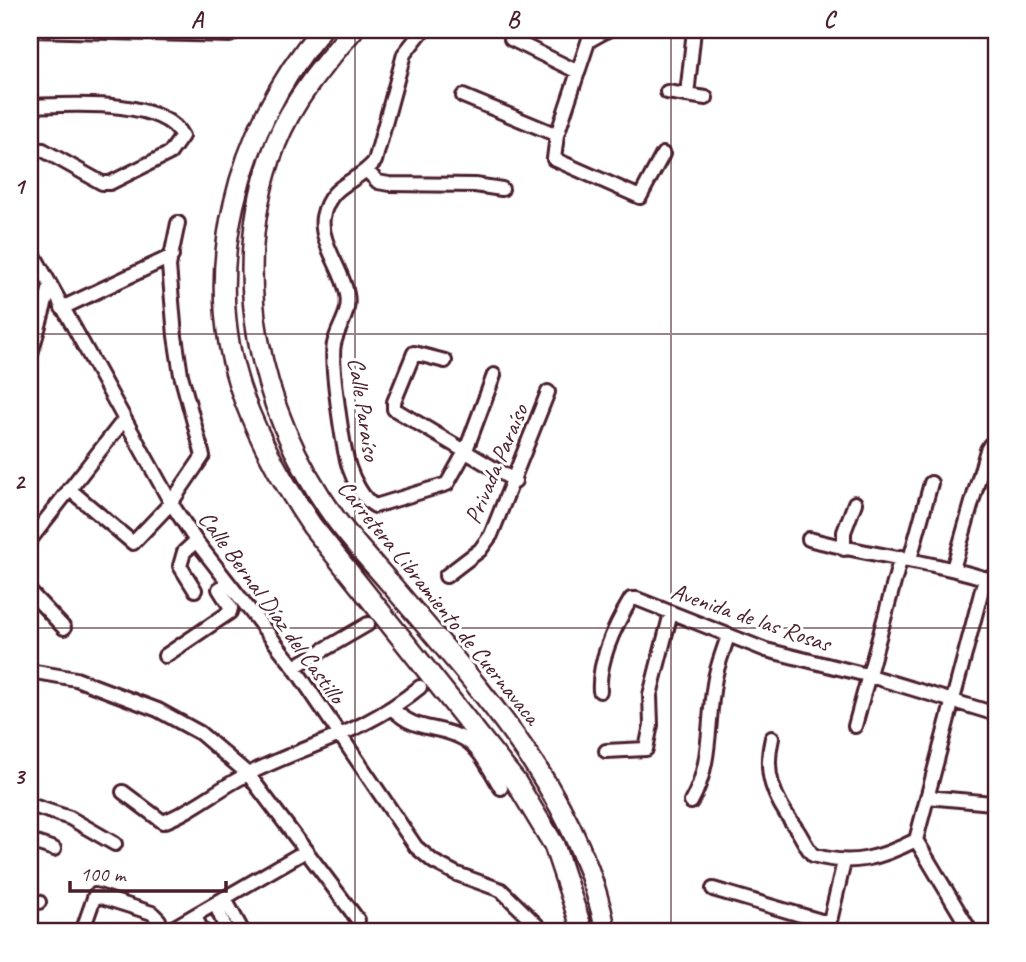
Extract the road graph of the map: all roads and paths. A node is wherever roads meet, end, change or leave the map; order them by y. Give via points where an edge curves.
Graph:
1 (30, 30) edge
2 (321, 30) edge
3 (353, 30) edge
4 (423, 30) edge
5 (607, 30) edge
6 (694, 30) edge
7 (230, 35) dead end
8 (591, 35) edge
9 (511, 39) dead end
10 (578, 72) junction
11 (667, 92) dead end
12 (687, 95) junction
13 (463, 96) dead end
14 (706, 98) dead end
15 (30, 106) edge
16 (557, 135) junction
17 (30, 149) edge
18 (663, 154) dead end
19 (367, 172) junction
20 (502, 189) dead end
21 (178, 223) dead end
22 (30, 248) edge
23 (172, 256) junction
24 (50, 287) junction
25 (62, 308) junction
26 (30, 357) edge
27 (445, 361) dead end
28 (494, 375) dead end
29 (548, 392) dead end
30 (123, 421) junction
31 (996, 445) edge
32 (466, 450) junction
33 (515, 481) junction
34 (931, 483) dead end
35 (69, 489) junction
36 (171, 503) junction
37 (855, 503) dead end
38 (30, 540) edge
39 (809, 540) dead end
40 (196, 541) junction
41 (844, 549) junction
42 (905, 558) junction
43 (953, 569) junction
44 (446, 576) dead end
45 (991, 580) edge
46 (228, 583) junction
47 (195, 590) dead end
48 (30, 592) edge
49 (671, 613) junction
50 (368, 624) dead end
51 (64, 628) dead end
52 (728, 636) junction
53 (165, 656) dead end
54 (294, 667) junction
55 (30, 670) edge
56 (867, 675) junction
57 (420, 687) dead end
58 (600, 691) dead end
59 (951, 701) junction
60 (393, 709) junction
61 (996, 713) edge
62 (855, 726) dead end
63 (341, 737) junction
64 (772, 738) dead end
65 (606, 751) dead end
66 (248, 774) junction
67 (501, 788) dead end
68 (123, 792) dead end
69 (927, 797) junction
70 (691, 802) dead end
71 (992, 803) dead end
72 (30, 805) edge
73 (916, 840) junction
74 (30, 841) edge
75 (116, 844) dead end
76 (54, 849) dead end
77 (304, 852) junction
78 (844, 862) junction
79 (713, 889) dead end
80 (220, 902) junction
81 (195, 917) junction
82 (358, 920) dead end
83 (82, 932) edge
84 (163, 932) edge
85 (203, 932) edge
86 (227, 932) edge
87 (243, 932) edge
88 (544, 932) edge
89 (583, 932) edge
90 (606, 932) edge
91 (971, 932) edge

1 - 7 street
2 - 89 highway, Carretera Libramiento de Cuernavaca via 292,67 261,122 230,221 225,299 244,398 287,489 312,526 516,782 554,845
3 - 90 highway, Carretera Libramiento de Cuernavaca via 290,114 276,143 256,218 251,256 256,335 272,397 292,445 335,518 537,764 576,837
4 - 19 street via 404,54 376,161
5 - 8 street
6 - 12 street
8 - 10 street
9 - 10 street
10 - 16 street
11 - 12 street
12 - 14 street
13 - 16 street
15 - 17 street via 131,108 164,120 182,136 170,153 110,183 102,183 43,150
16 - 18 street via 554,159 635,197 646,191
19 - 20 street via 378,182 389,184
19 - 32 street, Calle Paraíso via 333,193 323,219 347,293 348,310 333,346 349,467 368,502 375,506 447,484
21 - 23 street
22 - 24 street, Calle Bernal Díaz del Castillo
23 - 25 street
23 - 36 street via 174,336 203,456
24 - 25 street, Calle Bernal Díaz del Castillo
24 - 26 street
25 - 30 street, Calle Bernal Díaz del Castillo
27 - 32 street, Calle Paraíso via 414,353 394,409
28 - 32 street, Calle Paraíso
29 - 33 street, Privada Paraíso
30 - 35 street
30 - 36 street, Calle Bernal Díaz del Castillo
31 - 43 street via 987,450
32 - 33 street, Calle Paraíso
33 - 44 street, Privada Paraíso via 491,535 480,550
34 - 42 street
35 - 36 street via 133,543
35 - 38 street
36 - 40 street, Calle Bernal Díaz del Castillo
37 - 41 street via 844,532
39 - 41 street
40 - 46 street, Calle Bernal Díaz del Castillo
40 - 47 street via 184,552 180,566
41 - 42 street
42 - 43 street
42 - 56 street
43 - 45 street
45 - 59 street
46 - 53 street via 219,589 230,612
46 - 54 street, Calle Bernal Díaz del Castillo
48 - 51 street
49 - 52 street, Avenida de las Rosas
49 - 58 street, Avenida de las Rosas via 631,599 603,656
49 - 65 street via 650,695 646,749
50 - 54 street
52 - 56 street, Avenida de las Rosas via 810,663
52 - 70 street via 714,681 708,760 703,782
54 - 63 street, Calle Bernal Díaz del Castillo
55 - 66 street via 76,679 158,710 200,733
56 - 59 street, Avenida de las Rosas
56 - 62 street
57 - 60 street
59 - 61 street, Avenida de las Rosas
59 - 69 street
60 - 63 street
60 - 67 street via 413,726 465,739
63 - 66 street
63 - 88 street, Calle Bernal Díaz del Castillo via 416,847 457,874 501,890
64 - 78 street via 769,776 775,798 813,855
66 - 68 street via 163,822
66 - 77 street
69 - 71 street
69 - 73 street
72 - 75 street via 70,818
73 - 78 street via 882,857
73 - 91 street
74 - 76 street
77 - 80 street
77 - 82 street
78 - 79 street via 830,921
80 - 81 street
80 - 86 street
80 - 87 street
81 - 84 street
81 - 85 street
83 - 84 street via 95,895 152,913

